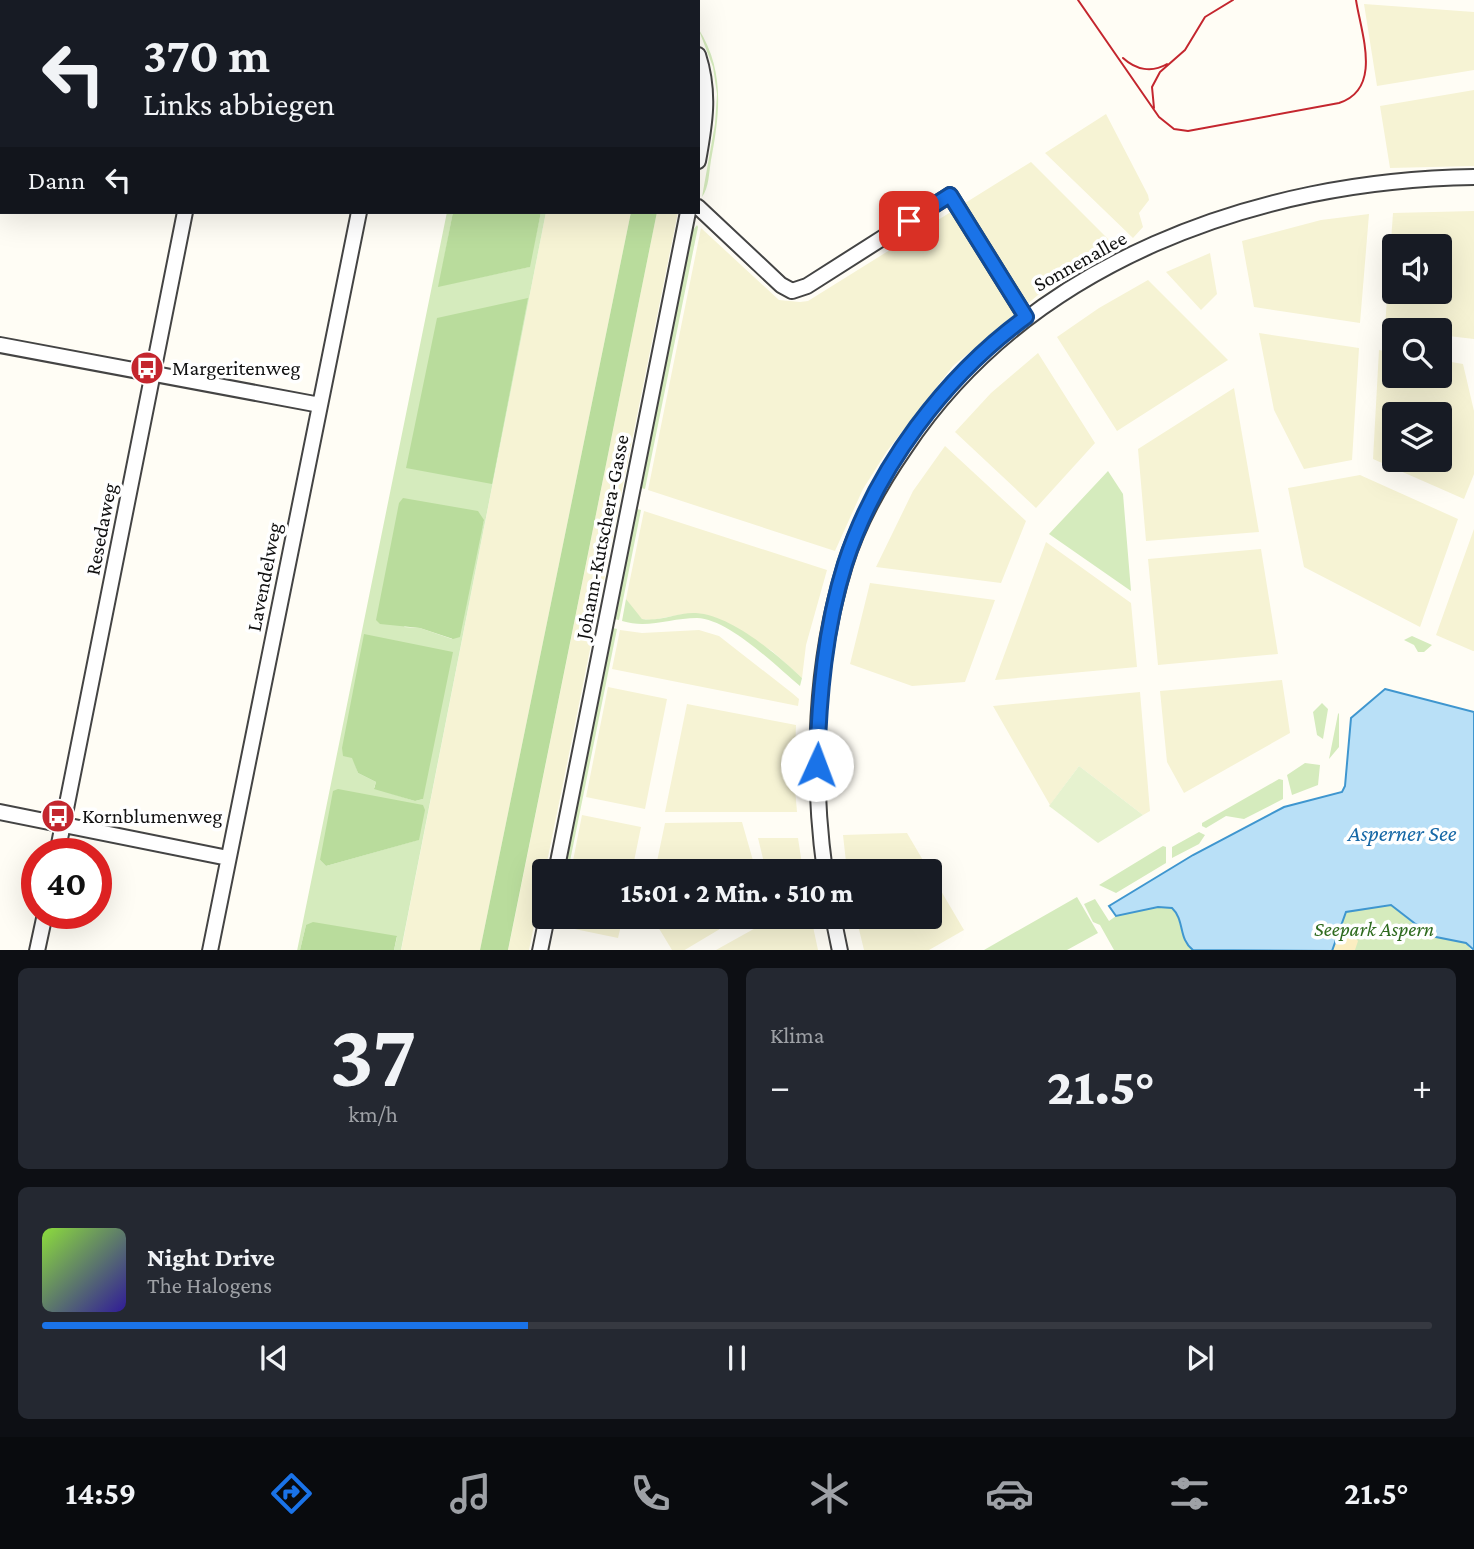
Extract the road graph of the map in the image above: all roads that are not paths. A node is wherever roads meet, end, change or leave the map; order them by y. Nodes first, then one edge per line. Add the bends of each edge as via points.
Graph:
1 (700, 62) edge
2 (0, 98) edge
3 (0, 119) edge
4 (700, 148) edge
5 (1474, 177) edge
6 (700, 209) edge
7 (185, 214) edge
8 (359, 214) edge
9 (688, 214) edge
10 (1026, 317) junction
11 (0, 345) edge
12 (153, 373) junction
13 (320, 405) junction
14 (0, 812) edge
15 (63, 825) junction
16 (60, 838) edge
17 (228, 858) junction
18 (559, 859) edge
19 (824, 859) edge
20 (42, 929) edge
21 (544, 929) edge
22 (836, 929) edge
23 (37, 950) edge
24 (210, 950) edge
25 (540, 950) edge
26 (840, 950) edge

1 - 4 street via 707,104
2 - 3 street
5 - 10 street, Sonnenallee via 1379,182 1248,209 1136,253
6 - 10 street via 792,291 807,286 950,195
7 - 12 street, Resedaweg
8 - 13 street, Lavendelweg
9 - 18 street, Johann-Kutschera-Gasse
10 - 19 street, Sonnenallee via 981,355 927,416 887,474 845,565 828,644 819,730 818,799
11 - 12 street
12 - 13 street
12 - 15 street, Resedaweg
13 - 17 street, Lavendelweg
14 - 15 street
15 - 16 street, Resedaweg
15 - 17 street
17 - 24 street, Lavendelweg
20 - 23 street
21 - 25 street
22 - 26 street

